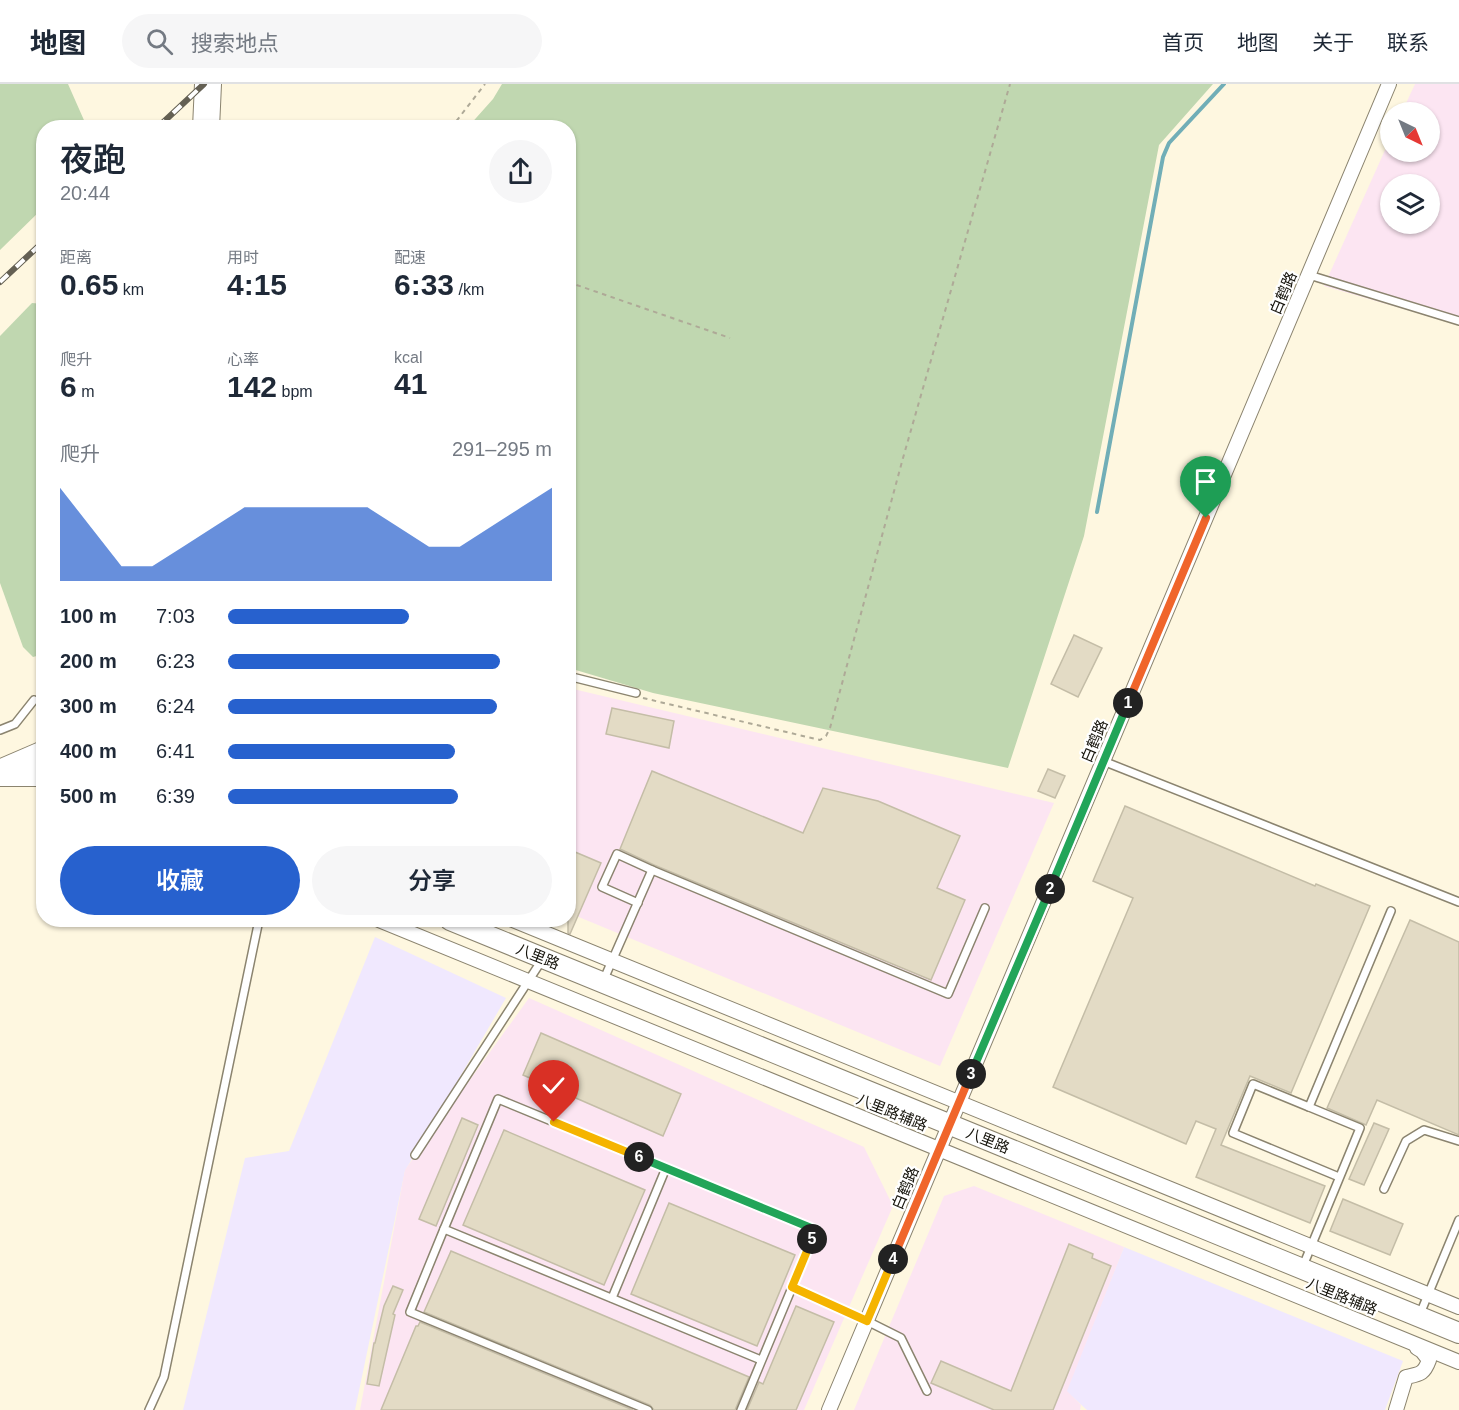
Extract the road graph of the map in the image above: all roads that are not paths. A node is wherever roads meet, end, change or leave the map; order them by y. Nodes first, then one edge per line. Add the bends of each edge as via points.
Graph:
1 (208, 84) edge
2 (1389, 84) edge
3 (206, 120) edge
4 (1308, 275) junction
5 (1459, 321) edge
6 (576, 678) edge
7 (636, 693) road end
8 (34, 700) dead end
9 (0, 730) edge
10 (36, 758) edge
11 (1103, 761) junction
12 (0, 774) edge
13 (36, 776) edge
14 (652, 870) junction
15 (1459, 902) edge
16 (638, 903) junction
17 (985, 908) dead end
18 (1391, 910) dead end
19 (258, 927) edge
20 (396, 927) edge
21 (488, 927) edge
22 (530, 927) edge
23 (543, 958) junction
24 (612, 960) junction
25 (529, 981) junction
26 (603, 982) junction
27 (959, 1102) junction
28 (1309, 1107) junction
29 (950, 1124) junction
30 (1459, 1142) edge
31 (940, 1149) junction
32 (415, 1155) dead end
33 (666, 1168) junction
34 (1340, 1177) junction
35 (1384, 1189) dead end
36 (1459, 1220) edge
37 (444, 1229) junction
38 (1311, 1246) junction
39 (1302, 1268) junction
40 (792, 1287) junction
41 (1428, 1294) junction
42 (612, 1299) junction
43 (1459, 1307) edge
44 (1399, 1308) junction
45 (1419, 1316) junction
46 (867, 1321) junction
47 (1457, 1328) edge
48 (1388, 1333) junction
49 (761, 1360) junction
50 (1459, 1362) edge
51 (927, 1391) dead end
52 (149, 1410) edge
53 (648, 1410) edge
54 (741, 1410) edge
55 (829, 1410) edge
56 (1396, 1410) edge

1 - 3 highway
2 - 4 street, 白鹤路
4 - 5 lane
4 - 11 street, 白鹤路
6 - 7 lane
8 - 9 lane via 15,724
10 - 12 highway
11 - 15 lane
11 - 27 street, 白鹤路
12 - 13 main road
14 - 16 lane
14 - 16 lane via 617,854 602,887
14 - 17 lane via 948,994
16 - 24 lane
18 - 28 lane
19 - 52 lane via 164,1377
20 - 25 street, 八里路辅路
21 - 23 main road, 八里路
22 - 24 street
23 - 25 lane
23 - 26 main road, 八里路
24 - 26 lane
24 - 27 street
25 - 31 street, 八里路辅路
25 - 32 lane
26 - 29 main road, 八里路
27 - 29 street, 白鹤路
27 - 38 street
28 - 34 lane via 1360,1128
28 - 34 lane via 1253,1084 1233,1133
29 - 31 street, 白鹤路
29 - 39 main road, 八里路
30 - 35 lane via 1424,1130 1406,1141
31 - 46 street, 白鹤路
31 - 48 street, 八里路辅路
33 - 37 lane via 498,1099
33 - 40 lane via 816,1230
33 - 42 lane
34 - 38 lane
36 - 41 lane
37 - 42 lane
37 - 53 lane via 410,1312
38 - 39 lane
38 - 41 street
39 - 44 main road, 八里路
40 - 46 lane
40 - 49 lane
41 - 43 street
41 - 45 lane
42 - 49 lane
44 - 45 main road, 八里路
44 - 48 street
45 - 47 main road, 八里路
46 - 51 lane via 901,1338
46 - 55 street, 白鹤路
48 - 50 street, 八里路辅路
48 - 56 street via 1422,1351 1429,1360 1426,1369 1406,1377
49 - 54 lane

